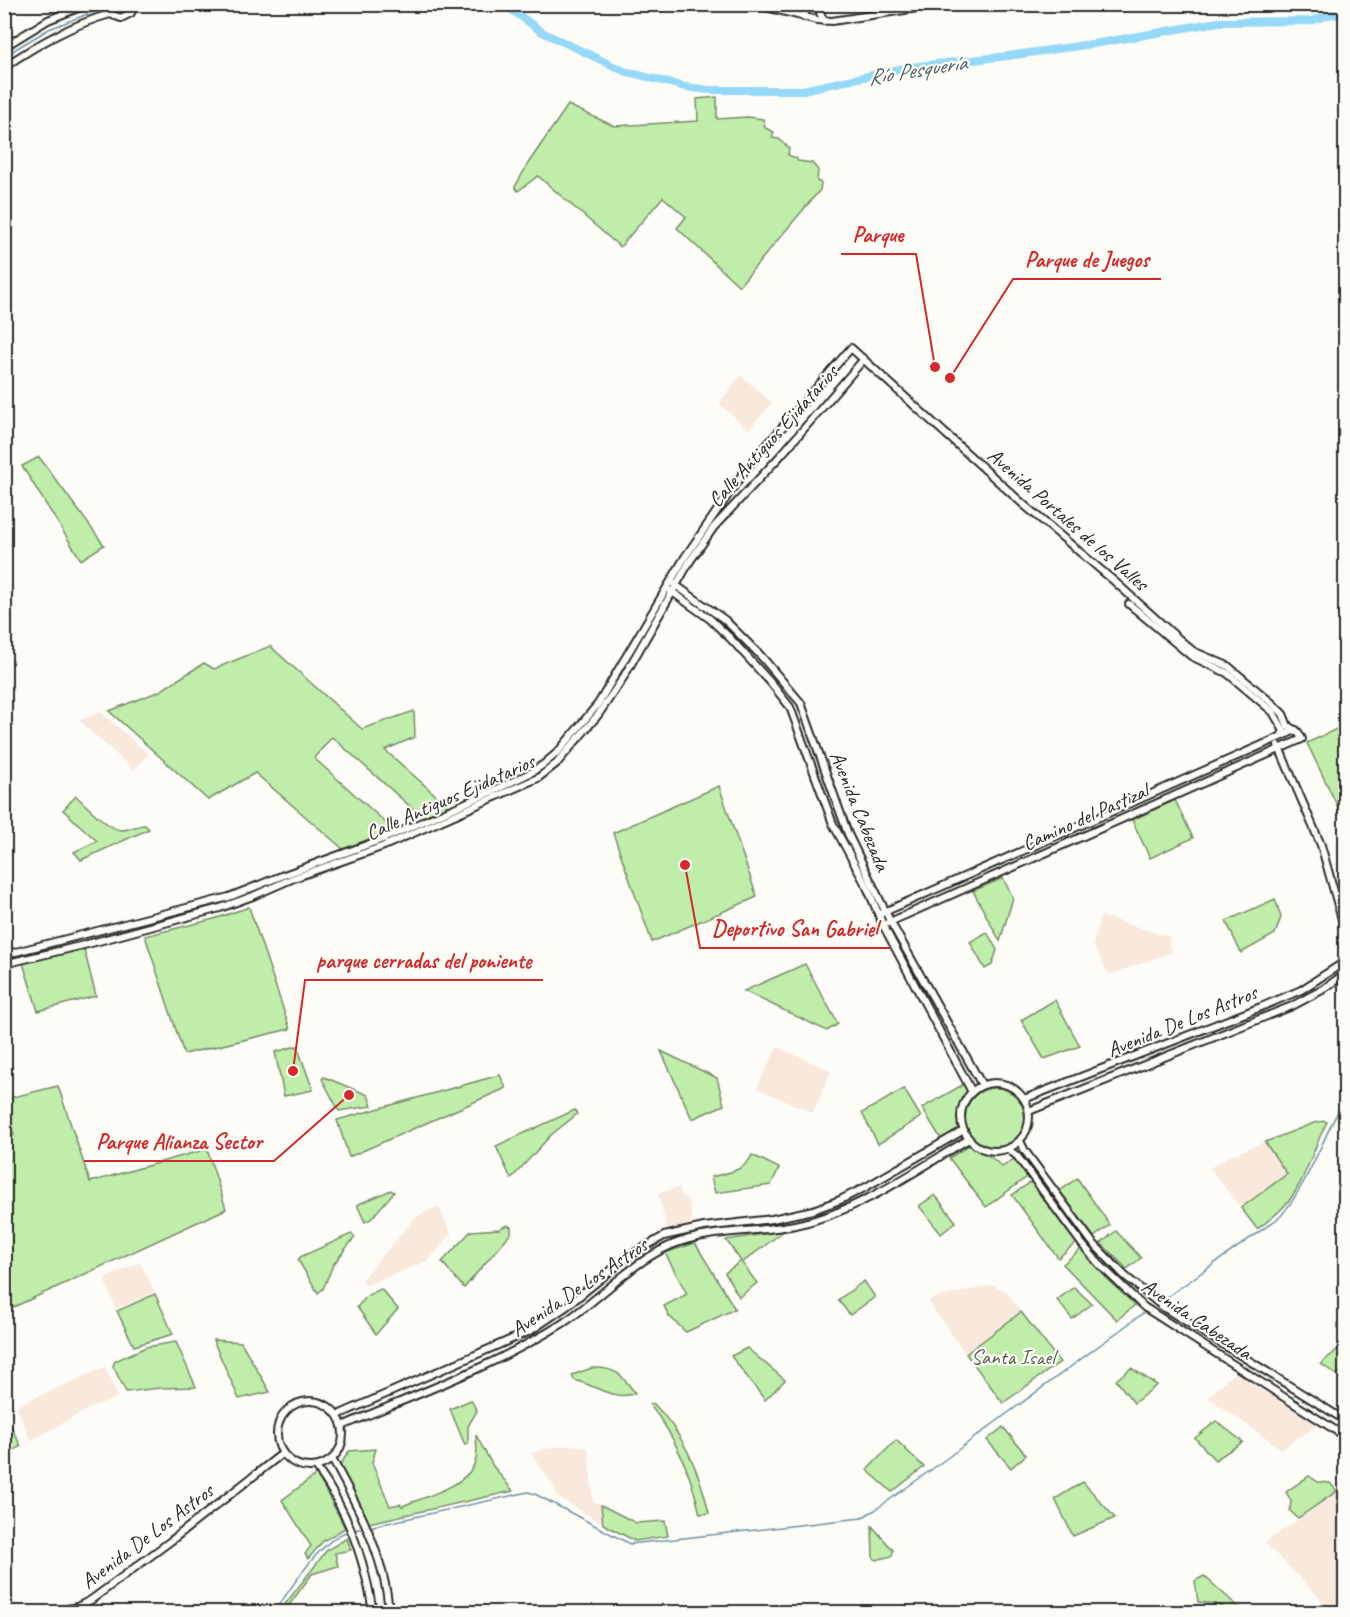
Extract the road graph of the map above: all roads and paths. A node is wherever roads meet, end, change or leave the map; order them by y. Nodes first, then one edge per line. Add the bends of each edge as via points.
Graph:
1 (88, 4) edge
2 (106, 4) edge
3 (134, 4) edge
4 (754, 4) edge
5 (801, 4) edge
6 (820, 4) edge
7 (881, 4) edge
8 (915, 4) edge
9 (944, 4) edge
10 (902, 5) edge
11 (110, 14) junction
12 (807, 18) junction
13 (824, 21) junction
14 (4, 47) edge
15 (4, 67) edge
16 (851, 348) joint
17 (864, 359) junction
18 (674, 584) junction
19 (670, 591) junction
20 (1270, 705) junction
21 (1296, 730) junction
22 (1277, 738) junction
23 (1280, 748) junction
24 (882, 913) junction
25 (890, 921) junction
26 (883, 925) junction
27 (1346, 934) edge
28 (905, 948) junction
29 (898, 952) junction
30 (4, 955) edge
31 (1346, 961) edge
32 (4, 964) edge
33 (1346, 973) edge
34 (982, 1085) junction
35 (972, 1092) junction
36 (1024, 1099) junction
37 (1029, 1111) junction
38 (963, 1130) junction
39 (969, 1139) junction
40 (1020, 1141) junction
41 (1008, 1149) junction
42 (855, 1193) junction
43 (860, 1202) junction
44 (338, 1415) junction
45 (1346, 1421) edge
46 (342, 1426) junction
47 (1346, 1437) edge
48 (283, 1453) junction
49 (332, 1459) junction
50 (316, 1467) junction
51 (54, 1612) edge
52 (373, 1612) edge
53 (389, 1612) edge

1 - 14 street via 48,20
2 - 11 street
3 - 11 street via 124,18
4 - 12 street
5 - 12 street
6 - 13 street
7 - 10 street
8 - 10 street
9 - 13 street
11 - 15 street via 46,40
12 - 13 street
16 - 17 street, Avenida Portales de los Valles
16 - 18 street, Calle Antiguos Ejidatarios via 746,469 685,557
17 - 18 street, Calle Antiguos Ejidatarios via 714,527
17 - 20 street, Avenida Portales de los Valles via 1132,601 1194,651 1228,666
18 - 19 street, Calle Antiguos Ejidatarios
18 - 24 street, Avenida Cabezada via 725,620 795,694
19 - 24 street, Avenida Cabezada via 730,638 790,707 833,824
19 - 30 street, Calle Antiguos Ejidatarios via 598,704 558,752 532,772 383,839 229,897
19 - 32 street, Calle Antiguos Ejidatarios via 623,678 598,715 557,764 538,778 384,846 229,905
20 - 21 street
20 - 22 street via 1284,731
21 - 22 street, Camino del Pastizal
21 - 23 street, Camino del Pastizal via 1302,739
22 - 23 street
22 - 24 street, Camino del Pastizal
23 - 25 street, Camino del Pastizal
23 - 27 street via 1322,845
24 - 25 street, Avenida Cabezada
24 - 26 street, Avenida Cabezada
25 - 26 street, Camino del Pastizal
25 - 28 street, Avenida Cabezada
26 - 29 street, Avenida Cabezada
28 - 29 street
28 - 34 street, Avenida Cabezada
29 - 35 street, Avenida Cabezada
31 - 36 street, Avenida De Los Astros via 1301,990
33 - 37 street, Avenida De Los Astros via 1292,1006
34 - 35 street
34 - 36 street via 1005,1084
35 - 38 street via 962,1109
36 - 37 street
37 - 40 street via 1028,1127
38 - 39 street
38 - 42 street, Avenida De Los Astros
39 - 41 street via 987,1150
39 - 43 street, Avenida De Los Astros
40 - 41 street
40 - 45 street, Avenida Cabezada via 1092,1242 1118,1270 1161,1306
41 - 47 street, Avenida Cabezada via 1099,1264 1150,1312
42 - 43 street
42 - 44 street, Avenida De Los Astros via 795,1215 664,1236 629,1257 530,1331
43 - 46 street, Avenida De Los Astros via 795,1225 676,1243 642,1261 583,1309 529,1343
44 - 46 street
44 - 48 street via 321,1402 301,1402 290,1407 277,1434
46 - 49 street via 341,1444
48 - 50 street via 297,1464
48 - 51 street, Avenida De Los Astros via 91,1600
49 - 50 street
49 - 53 street via 370,1534
50 - 52 street via 337,1499 354,1537

